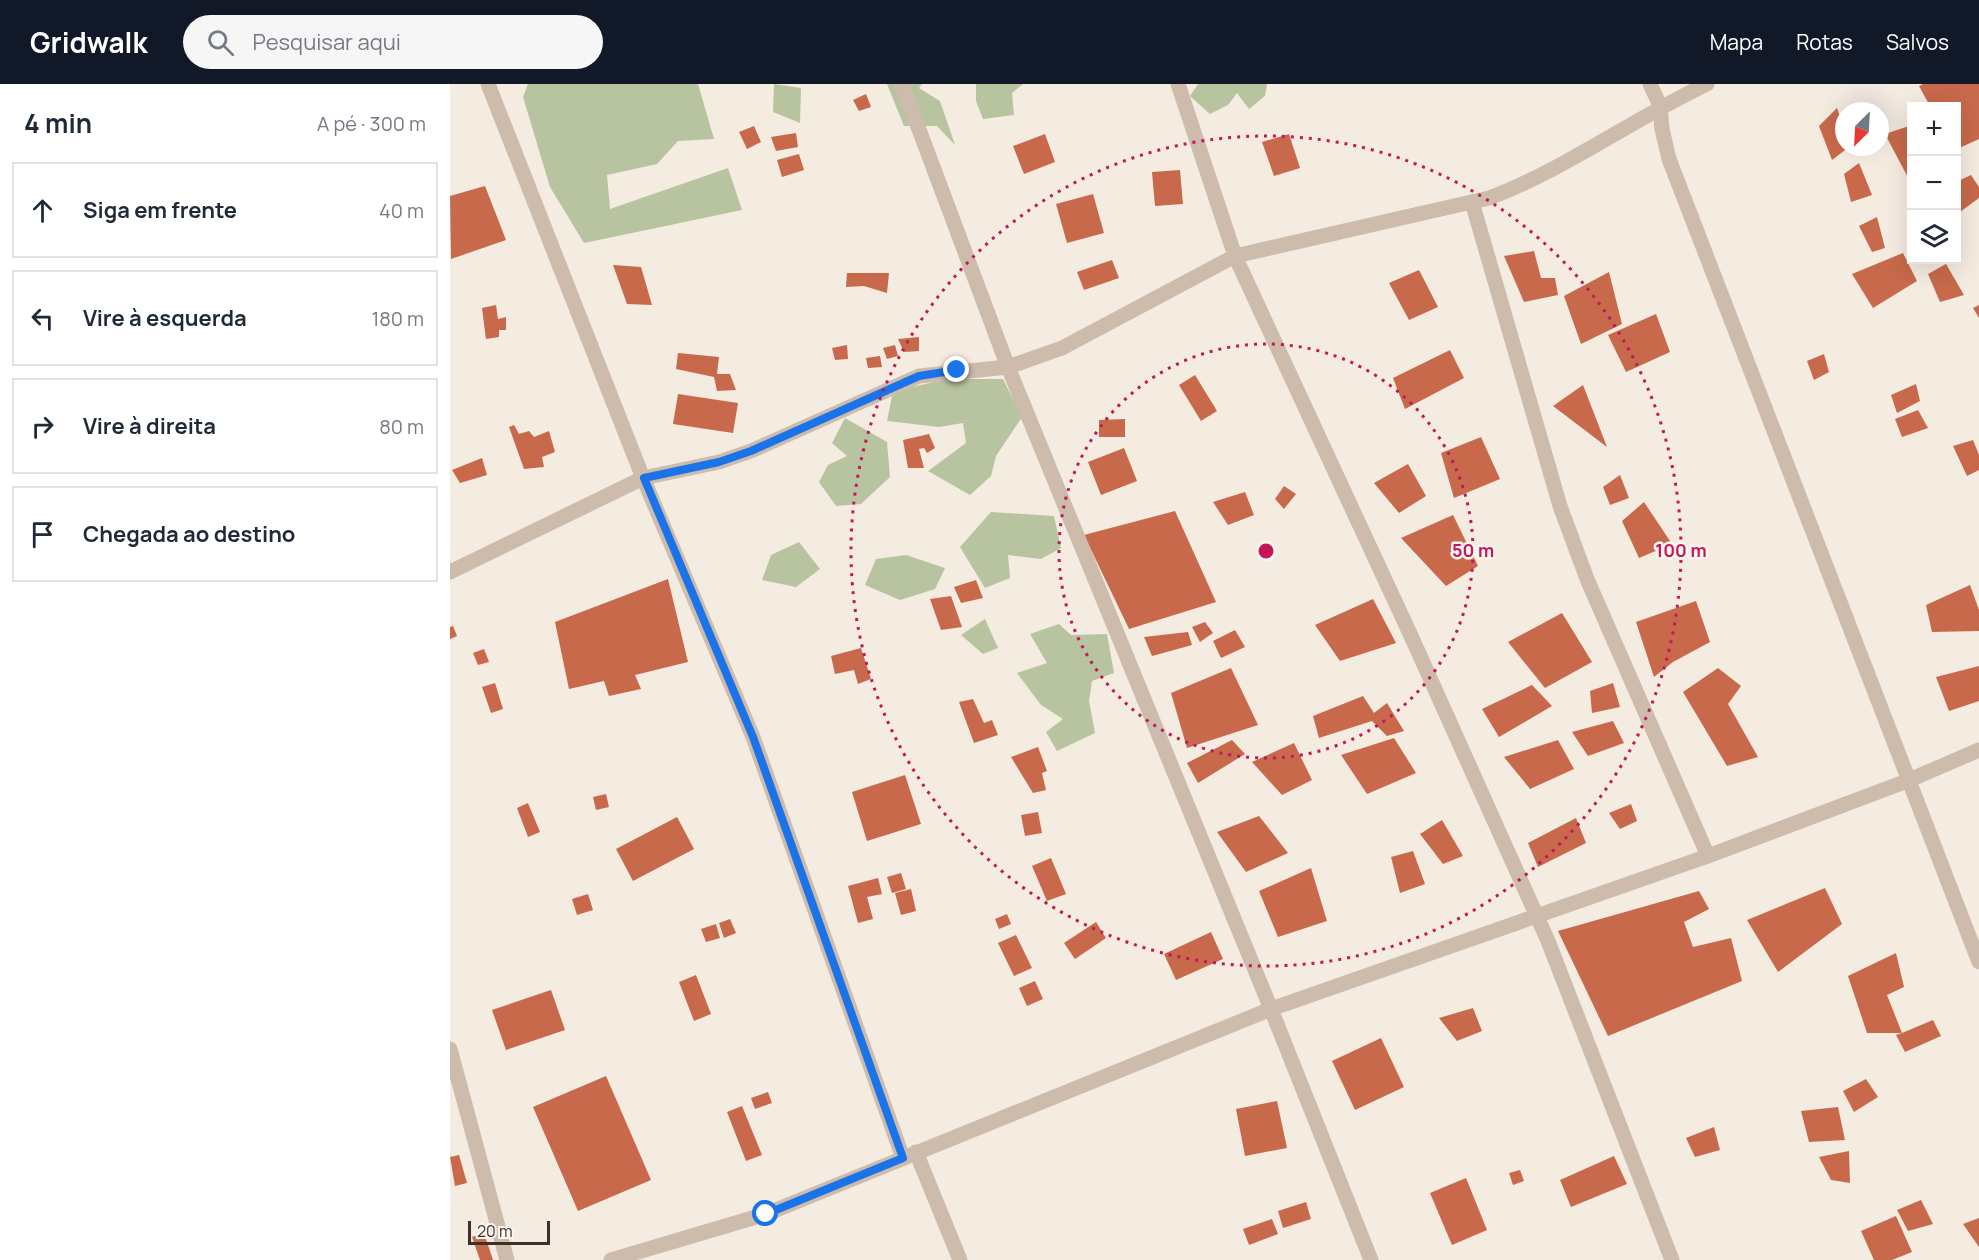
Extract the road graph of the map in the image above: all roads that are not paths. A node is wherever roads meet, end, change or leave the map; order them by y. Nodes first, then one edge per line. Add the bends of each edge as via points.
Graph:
1 (488, 84) edge
2 (902, 84) edge
3 (1178, 84) edge
4 (1650, 84) edge
5 (1707, 84) edge
6 (1660, 106) junction
7 (1472, 202) junction
8 (1235, 256) junction
9 (1008, 367) junction
10 (644, 478) junction
11 (450, 572) edge
12 (1979, 750) edge
13 (1907, 781) junction
14 (1708, 856) junction
15 (1536, 916) junction
16 (1979, 962) edge
17 (1271, 1009) junction
18 (450, 1049) edge
19 (909, 1155) junction
20 (507, 1260) edge
21 (611, 1260) edge
22 (960, 1260) edge
23 (1371, 1260) edge
24 (1672, 1260) edge

1 - 10 street
2 - 9 street
3 - 8 street
4 - 6 street
5 - 6 street
6 - 7 street via 1529,183
6 - 13 street via 1669,159
7 - 8 street
7 - 14 street via 1560,506 1587,579
8 - 9 street via 1062,348
8 - 15 street
9 - 10 street via 919,376 751,451
9 - 17 street
10 - 11 street
10 - 19 street via 753,737
12 - 13 street
13 - 14 street
13 - 16 street
14 - 15 street
15 - 17 street
15 - 24 street
17 - 19 street
17 - 23 street
18 - 20 street
19 - 21 street via 766,1214
19 - 22 street

